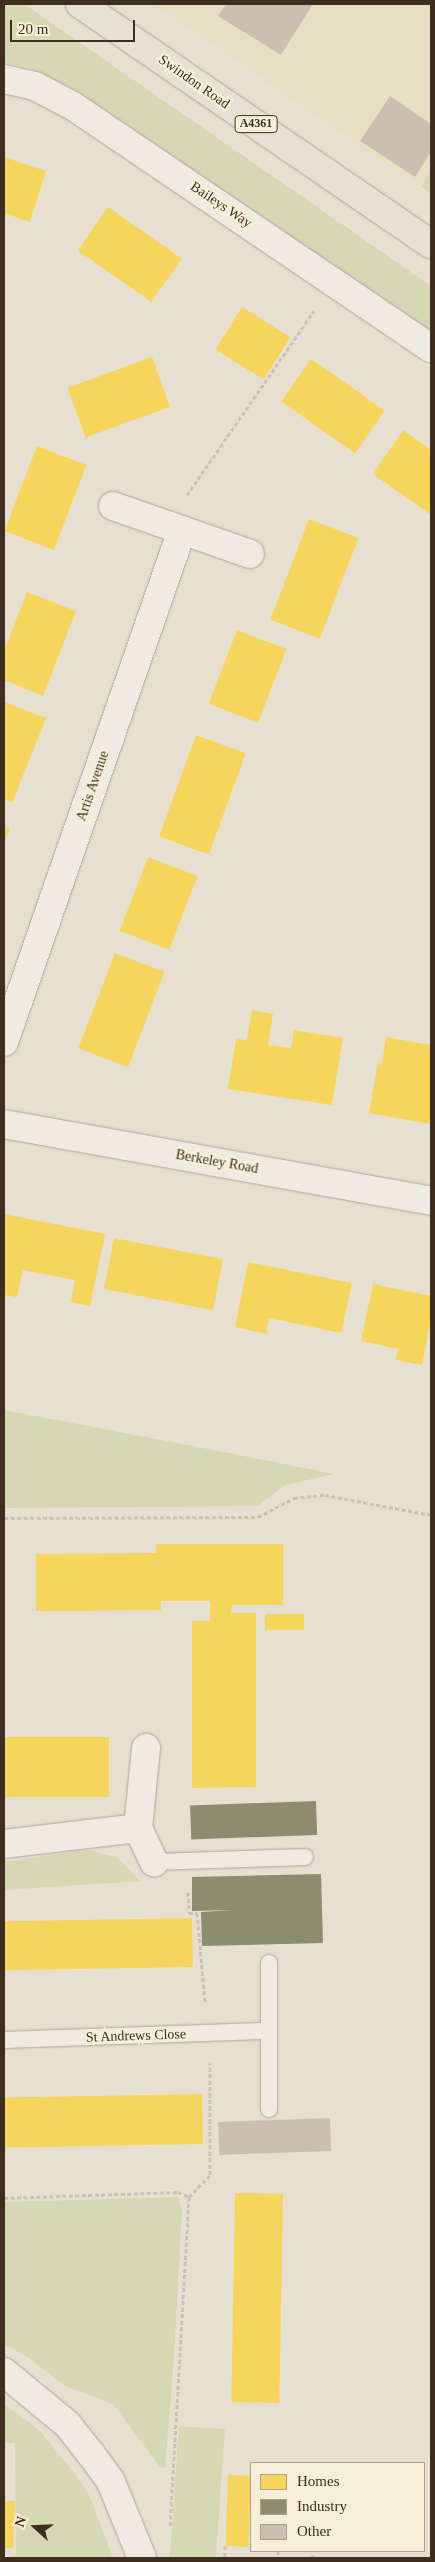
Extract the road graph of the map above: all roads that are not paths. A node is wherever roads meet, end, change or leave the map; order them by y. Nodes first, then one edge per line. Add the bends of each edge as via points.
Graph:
1 (80, 4) edge
2 (4, 79) edge
3 (431, 244) edge
4 (431, 348) edge
5 (113, 506) dead end
6 (182, 530) junction
7 (250, 554) dead end
8 (4, 1042) edge
9 (4, 1124) edge
10 (431, 1201) edge
11 (146, 1748) dead end
12 (138, 1828) junction
13 (4, 1844) edge
14 (305, 1857) dead end
15 (154, 1862) joint
16 (269, 1963) dead end
17 (268, 2031) junction
18 (4, 2040) edge
19 (268, 2109) dead end
20 (4, 2372) edge
21 (142, 2558) edge

1 - 3 main road, Swindon Road / A4361
2 - 4 street, Baileys Way via 35,86 74,106
5 - 6 street
6 - 7 street
6 - 8 street, Artis Avenue
9 - 10 street, Berkeley Road
11 - 12 street
12 - 13 street
12 - 15 street
14 - 15 lane
16 - 17 lane
17 - 18 lane, St Andrews Close
17 - 19 lane
20 - 21 street via 68,2425 96,2461 111,2482

